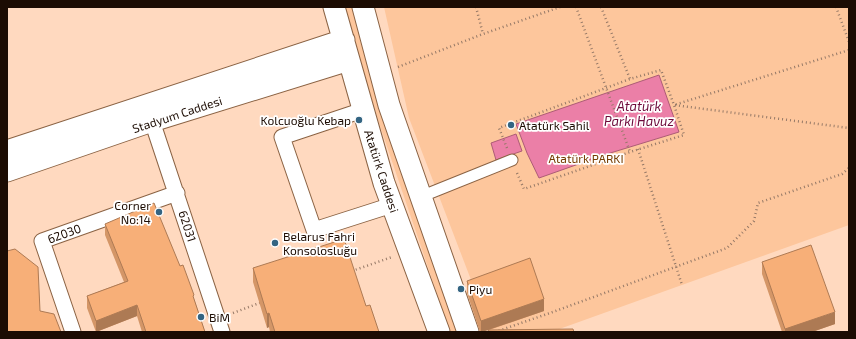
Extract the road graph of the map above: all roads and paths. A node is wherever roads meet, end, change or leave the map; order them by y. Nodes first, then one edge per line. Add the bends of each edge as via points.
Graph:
1 (334, 7) edge
2 (363, 7) edge
3 (476, 7) edge
4 (560, 7) edge
5 (576, 7) edge
6 (601, 7) edge
7 (836, 7) edge
8 (483, 34) junction
9 (849, 42) edge
10 (346, 50) junction
11 (849, 50) edge
12 (393, 69) dead end
13 (630, 79) junction
14 (606, 88) junction
15 (674, 105) junction
16 (363, 110) junction
17 (152, 121) junction
18 (499, 128) dead end
19 (849, 128) edge
20 (638, 149) junction
21 (7, 151) edge
22 (630, 152) junction
23 (512, 160) dead end
24 (16, 168) edge
25 (849, 168) edge
26 (7, 184) edge
27 (524, 189) dead end
28 (177, 193) junction
29 (430, 193) dead end
30 (392, 205) junction
31 (396, 255) dead end
32 (677, 267) junction
33 (346, 273) edge
34 (682, 284) dead end
35 (266, 301) edge
36 (229, 314) dead end
37 (73, 332) edge
38 (222, 332) edge
39 (439, 332) edge
40 (468, 332) edge
41 (495, 332) edge

1 - 10 main road, Atatürk Caddesi
2 - 40 main road via 389,105
3 - 8 path
4 - 8 path
5 - 14 path
6 - 13 path
7 - 9 path
8 - 12 path
10 - 16 main road, Atatürk Caddesi
10 - 17 main road, Stadyum Caddesi
10 - 21 main road
11 - 15 path
13 - 14 path
13 - 15 path via 661,70
14 - 18 path
14 - 22 path
15 - 19 path
15 - 20 path via 684,135
16 - 30 main road, Atatürk Caddesi
16 - 30 street via 282,137 314,230
17 - 24 main road, Stadyum Caddesi
17 - 28 street, 62031
20 - 22 path
20 - 32 path
22 - 27 path
23 - 29 street
24 - 26 main road
25 - 32 path via 842,174 758,203 754,221 727,248
28 - 37 street, 62030 via 42,241
28 - 38 street, 62031
30 - 39 main road, Atatürk Caddesi
31 - 33 path
32 - 34 path
32 - 41 path
35 - 36 path

